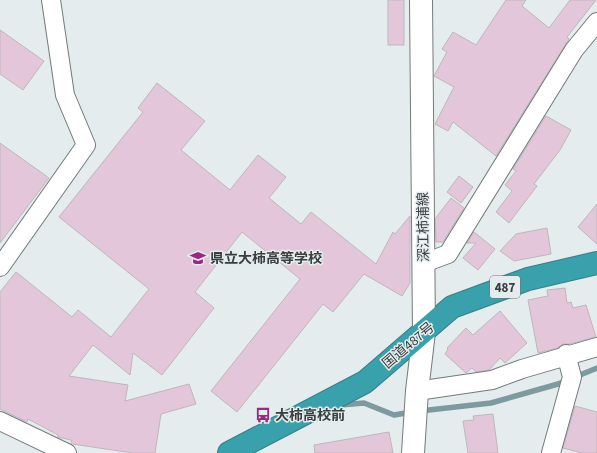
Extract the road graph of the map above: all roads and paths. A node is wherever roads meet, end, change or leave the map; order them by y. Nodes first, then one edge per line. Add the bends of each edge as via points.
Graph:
1 (51, 0) edge
2 (421, 0) edge
3 (597, 22) edge
4 (597, 262) edge
5 (424, 263) junction
6 (0, 267) edge
7 (424, 332) junction
8 (597, 346) edge
9 (566, 354) junction
10 (416, 396) junction
11 (0, 421) edge
12 (48, 445) junction
13 (31, 453) edge
14 (67, 453) edge
15 (229, 453) edge
16 (413, 453) edge
17 (550, 453) edge

1 - 6 street via 65,95 86,145
2 - 5 main road, 深江柿浦線
3 - 5 street via 574,50 448,254
4 - 7 highway, 国道487号 / 487 via 528,278 452,307
5 - 7 main road, 深江柿浦線
7 - 10 main road, 深江柿浦線
7 - 15 highway, 国道487号 / 487 via 365,382
8 - 9 street
9 - 10 street via 492,380
9 - 17 street via 572,378
10 - 16 main road, 深江柿浦線
11 - 12 street
12 - 13 street
12 - 14 street

